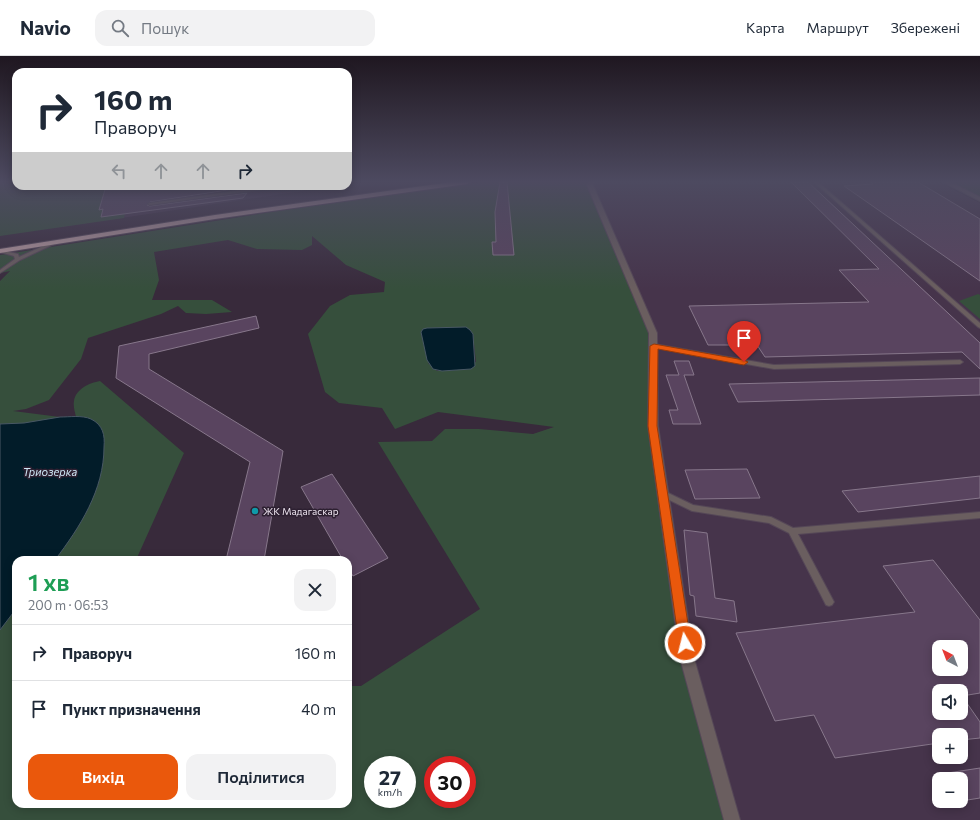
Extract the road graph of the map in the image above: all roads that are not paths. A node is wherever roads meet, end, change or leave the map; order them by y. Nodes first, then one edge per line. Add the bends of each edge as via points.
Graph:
1 (169, 218) edge
2 (214, 218) edge
3 (604, 218) edge
4 (857, 218) edge
5 (56, 242) junction
6 (0, 243) edge
7 (0, 251) edge
8 (18, 259) junction
9 (0, 272) edge
10 (980, 326) edge
11 (654, 346) junction
12 (960, 362) dead end
13 (662, 493) junction
14 (980, 515) edge
15 (792, 531) junction
16 (829, 602) dead end
17 (732, 820) edge

1 - 6 highway
2 - 5 highway
3 - 11 street via 652,333
4 - 10 lane
5 - 7 highway
5 - 8 lane
7 - 8 lane via 16,255
8 - 9 lane
11 - 12 lane via 774,367
11 - 13 street via 653,426
13 - 15 lane via 692,508 771,520
13 - 17 street via 687,658
14 - 15 lane
15 - 16 lane

